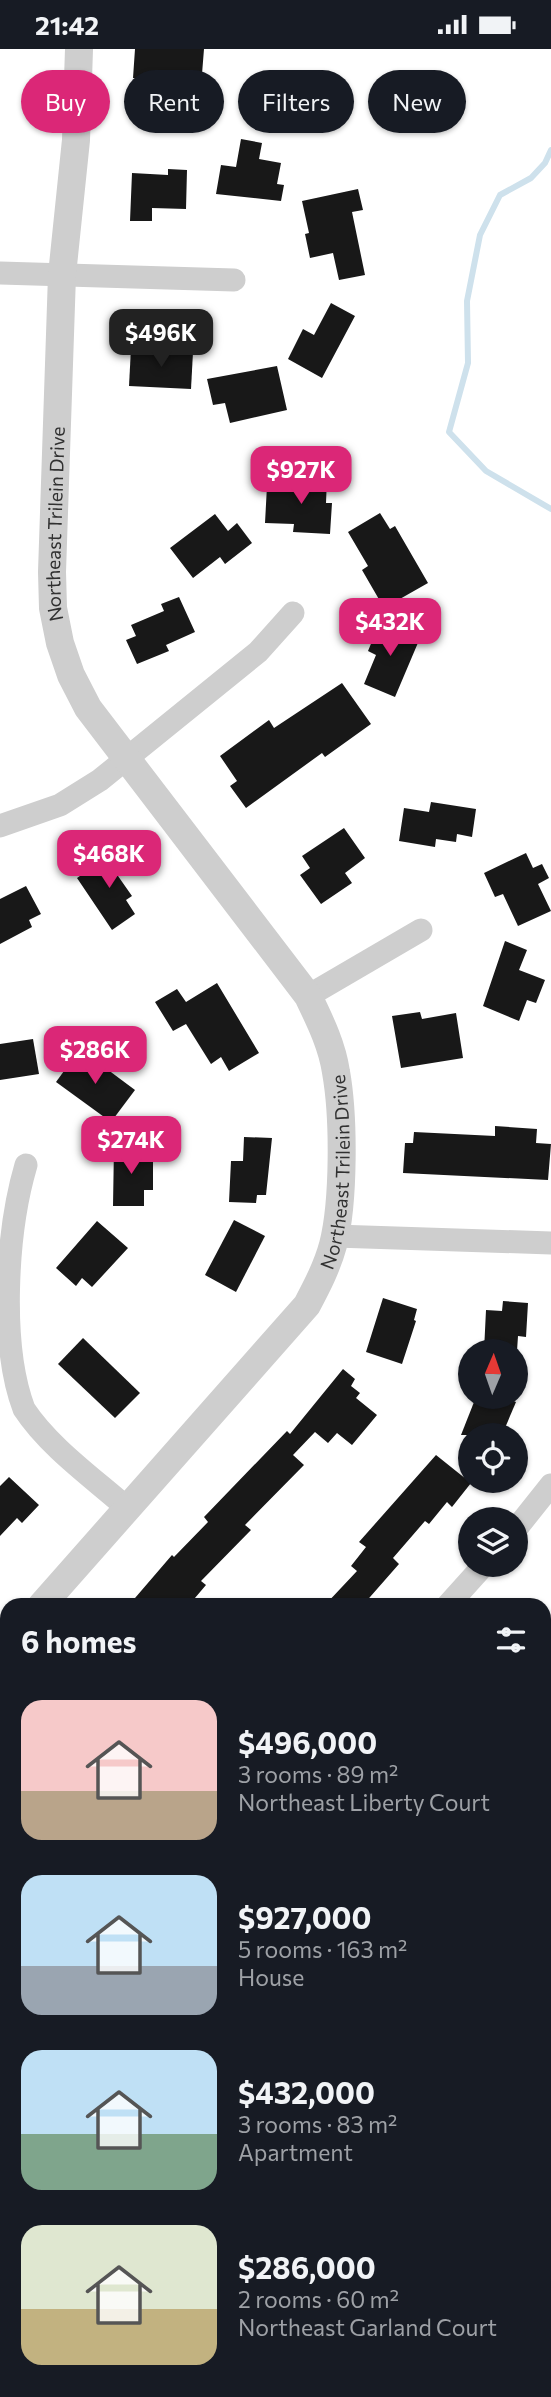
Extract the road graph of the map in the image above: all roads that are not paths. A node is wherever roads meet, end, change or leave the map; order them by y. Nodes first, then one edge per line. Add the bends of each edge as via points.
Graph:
1 (79, 49) edge
2 (0, 273) edge
3 (62, 275) junction
4 (234, 280) dead end
5 (293, 613) dead end
6 (127, 759) junction
7 (0, 826) edge
8 (421, 930) dead end
9 (308, 996) junction
10 (26, 1165) dead end
11 (335, 1235) junction
12 (551, 1243) edge
13 (551, 1485) edge
14 (127, 1508) junction
15 (528, 1514) edge
16 (473, 1577) edge
17 (48, 1598) edge
18 (454, 1598) edge

1 - 3 street, Northeast Trilein Drive via 76,139
2 - 3 street
3 - 4 street
3 - 6 street, Northeast Trilein Drive via 53,608 71,675 88,708
5 - 6 street via 258,652
6 - 7 street via 60,805
6 - 9 street, Northeast Trilein Drive
8 - 9 street
9 - 11 street, Northeast Trilein Drive via 336,1071 340,1107
10 - 14 street via 10,1217 0,1325 10,1384 39,1429
11 - 12 street
11 - 14 street, Northeast Trilein Drive via 323,1276 307,1305
13 - 15 street
14 - 17 street, Northeast Trilein Drive
16 - 18 street

